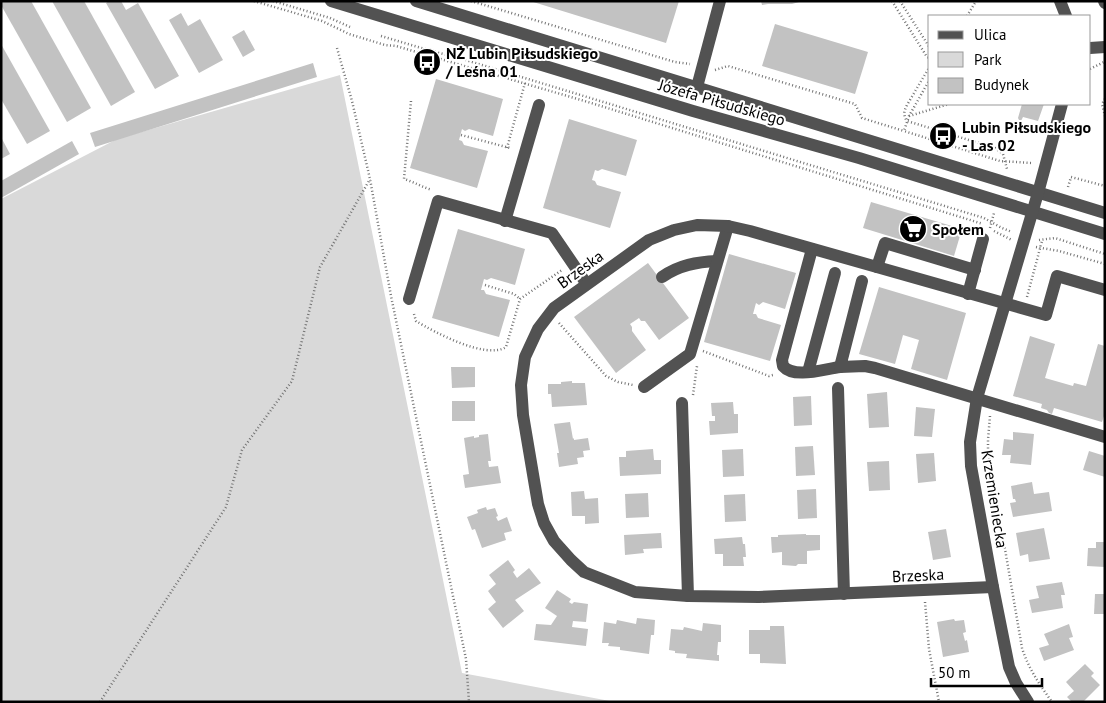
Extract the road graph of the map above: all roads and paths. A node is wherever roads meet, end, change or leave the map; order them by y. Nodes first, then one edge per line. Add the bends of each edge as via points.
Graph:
1 (254, 1) edge
2 (273, 1) edge
3 (331, 1) edge
4 (416, 1) edge
5 (471, 1) edge
6 (720, 1) edge
7 (899, 1) edge
8 (976, 1) edge
9 (1060, 1) edge
10 (893, 2) edge
11 (968, 15) edge
12 (1066, 15) edge
13 (350, 27) dead end
14 (381, 36) dead end
15 (928, 45) edge
16 (1105, 47) edge
17 (337, 48) dead end
18 (1091, 48) edge
19 (928, 57) edge
20 (1105, 62) edge
21 (702, 68) junction
22 (928, 69) edge
23 (1091, 69) edge
24 (525, 83) junction
25 (928, 83) edge
26 (697, 87) junction
27 (1105, 100) edge
28 (411, 101) dead end
29 (539, 105) dead end
30 (946, 105) edge
31 (1062, 105) edge
32 (904, 116) dead end
33 (909, 116) junction
34 (1105, 116) edge
35 (904, 130) junction
36 (461, 136) dead end
37 (1034, 163) dead end
38 (1071, 177) dead end
39 (370, 179) junction
40 (1105, 186) edge
41 (437, 192) dead end
42 (1038, 193) junction
43 (1032, 212) junction
44 (1105, 213) edge
45 (505, 221) junction
46 (728, 226) junction
47 (1105, 234) edge
48 (983, 240) dead end
49 (1024, 240) junction
50 (1041, 248) junction
51 (812, 249) junction
52 (1105, 254) edge
53 (717, 260) junction
54 (572, 263) junction
55 (1105, 264) edge
56 (877, 267) junction
57 (975, 270) junction
58 (835, 273) dead end
59 (662, 277) dead end
60 (862, 281) dead end
61 (586, 284) junction
62 (485, 285) dead end
63 (1105, 290) edge
64 (968, 294) junction
65 (410, 299) dead end
66 (520, 299) junction
67 (1004, 304) junction
68 (1021, 309) junction
69 (550, 313) junction
70 (414, 314) dead end
71 (696, 348) junction
72 (840, 367) junction
73 (786, 370) junction
74 (808, 372) junction
75 (644, 387) joint
76 (838, 388) dead end
77 (977, 398) junction
78 (992, 402) junction
79 (682, 403) joint
80 (1105, 437) edge
81 (993, 587) junction
82 (923, 591) junction
83 (844, 594) junction
84 (688, 596) junction
85 (100, 702) edge
86 (469, 702) edge
87 (939, 702) edge
88 (1028, 702) edge
89 (1052, 702) edge

1 - 24 path via 322,21 355,36
2 - 13 path
3 - 43 street, Józefa Piłsudskiego
4 - 26 street, Józefa Piłsudskiego
5 - 21 path
6 - 21 street
7 - 10 path
7 - 15 path
8 - 11 path
9 - 12 street
10 - 19 path
14 - 49 path via 984,218
16 - 18 street
17 - 39 path
20 - 23 path
21 - 26 street
21 - 35 path via 717,71 728,66 855,104 862,118
22 - 32 path
24 - 36 path via 508,148
24 - 49 path via 983,224 1003,237
25 - 33 path
26 - 42 street, Józefa Piłsudskiego
27 - 34 path via 1102,104
28 - 41 path via 404,179
29 - 45 street
30 - 33 path
31 - 42 street, Krzemieniecka
33 - 35 path
35 - 37 path via 1000,161
38 - 40 path
39 - 85 path via 320,267 292,381 242,450 226,507
39 - 86 path via 466,659
42 - 43 street, Krzemieniecka
42 - 44 street, Józefa Piłsudskiego
43 - 47 street, Józefa Piłsudskiego
43 - 49 street, Krzemieniecka
45 - 54 street via 552,233
45 - 65 street via 438,201
46 - 51 street, Brzeska
46 - 53 street
46 - 61 street, Brzeska via 697,225 657,236
48 - 57 street
49 - 50 path
49 - 67 street, Krzemieniecka
50 - 52 path via 1042,241 1055,238
50 - 55 path
50 - 68 path
51 - 56 street, Brzeska
51 - 73 street via 782,360
53 - 59 street via 689,264
53 - 71 street
54 - 61 street
54 - 66 path
56 - 57 street via 885,243
56 - 64 street, Brzeska
57 - 64 street
58 - 74 street
60 - 72 street
61 - 69 street, Brzeska
62 - 66 path
63 - 68 street, Brzeska via 1057,276 1046,316
64 - 67 street, Brzeska
66 - 70 path via 506,346 498,350 484,350 443,336 416,322
67 - 68 street, Brzeska
67 - 77 street, Krzemieniecka
69 - 75 path via 606,376
69 - 84 street, Brzeska via 538,329 525,357 521,385 523,415 544,523 554,541 584,572 635,592
71 - 73 path via 769,376
71 - 75 street
71 - 79 path via 692,397
72 - 74 street
72 - 77 street via 875,368
73 - 74 street
76 - 83 street
77 - 78 street
77 - 81 street, Krzemieniecka via 970,442 971,466
78 - 80 street
78 - 89 path via 988,450 1022,648 1038,683
79 - 84 street
81 - 82 street, Brzeska
81 - 88 street, Krzemieniecka via 1010,667
82 - 83 street, Brzeska
82 - 87 path
83 - 84 street, Brzeska

